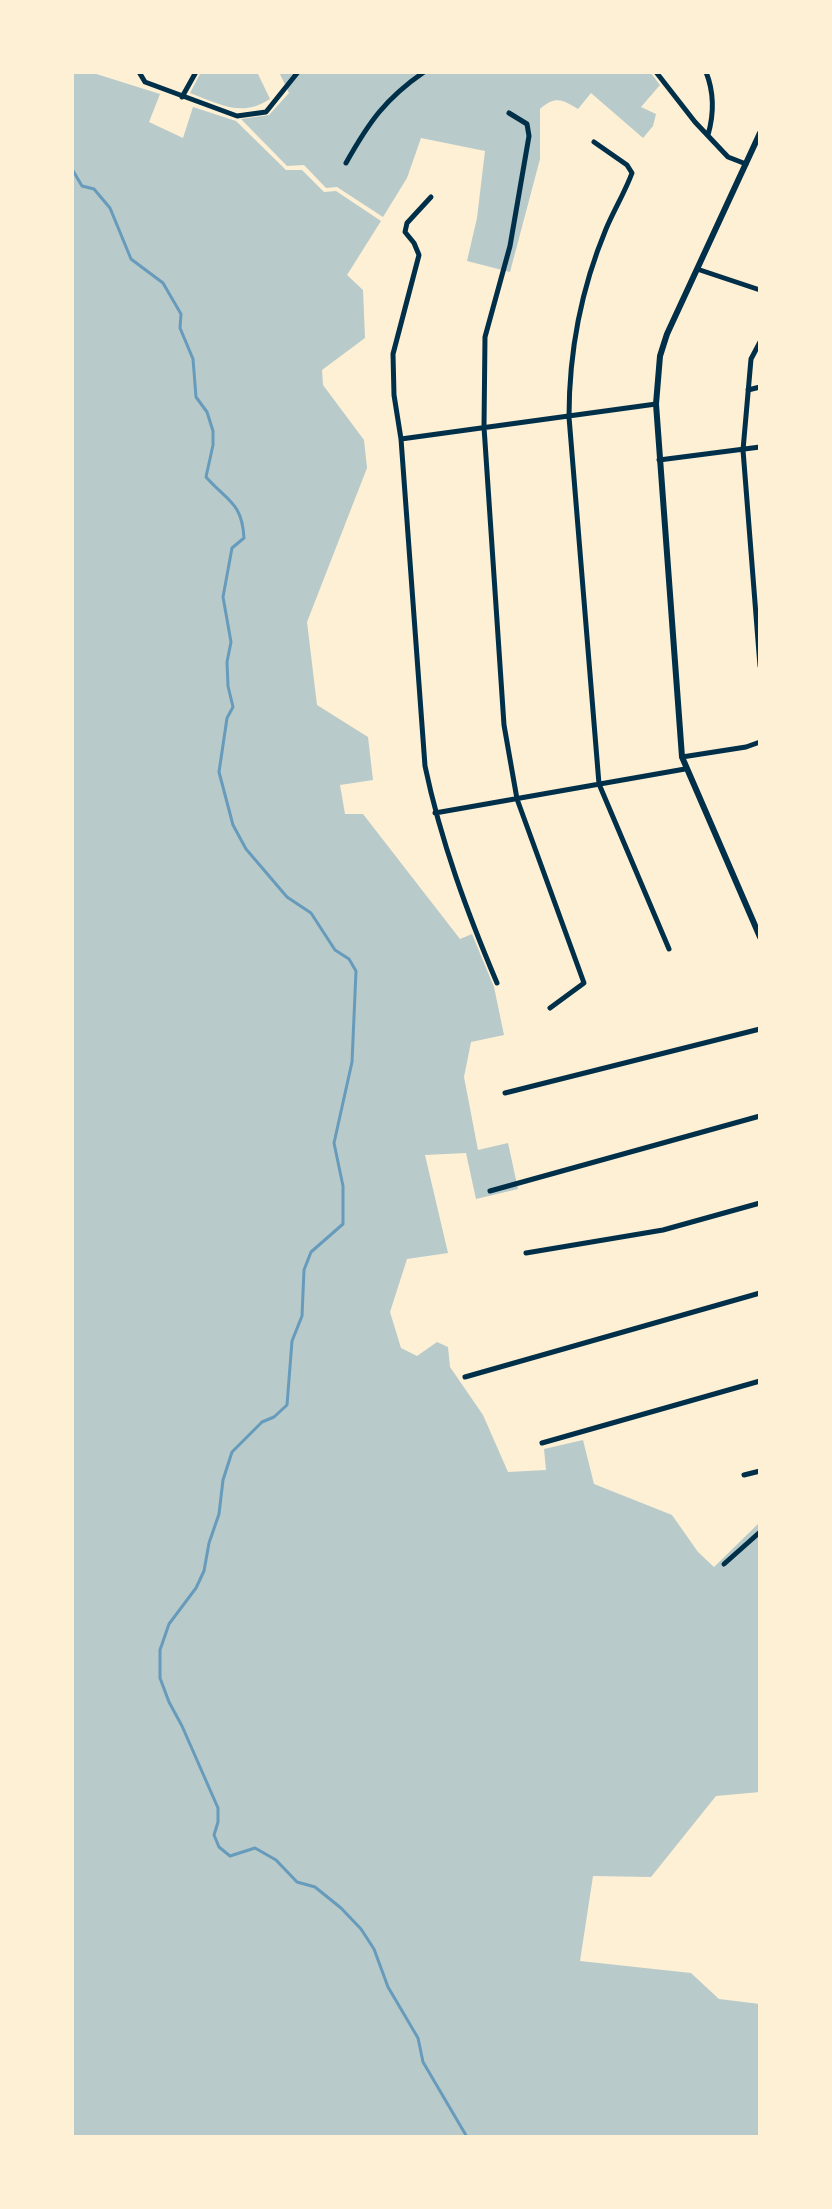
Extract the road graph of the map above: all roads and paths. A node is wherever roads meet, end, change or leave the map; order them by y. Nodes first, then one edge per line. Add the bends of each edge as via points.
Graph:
1 (139, 72) edge
2 (196, 72) edge
3 (298, 72) edge
4 (424, 72) edge
5 (656, 72) edge
6 (706, 72) edge
7 (182, 97) junction
8 (509, 113) dead end
9 (760, 133) edge
10 (708, 135) junction
11 (594, 142) dead end
12 (346, 163) dead end
13 (746, 164) junction
14 (431, 197) dead end
15 (697, 269) junction
16 (760, 290) edge
17 (760, 342) edge
18 (760, 387) edge
19 (748, 390) junction
20 (656, 404) junction
21 (569, 417) junction
22 (484, 427) junction
23 (401, 439) junction
24 (760, 447) edge
25 (743, 450) junction
26 (659, 460) junction
27 (760, 666) edge
28 (760, 742) edge
29 (682, 757) junction
30 (685, 769) junction
31 (599, 784) junction
32 (517, 799) junction
33 (435, 813) junction
34 (760, 937) edge
35 (669, 949) dead end
36 (497, 983) dead end
37 (550, 1008) dead end
38 (760, 1029) edge
39 (505, 1093) dead end
40 (760, 1116) edge
41 (490, 1191) dead end
42 (760, 1203) edge
43 (526, 1253) dead end
44 (760, 1293) edge
45 (465, 1377) dead end
46 (760, 1381) edge
47 (542, 1443) dead end
48 (760, 1471) edge
49 (744, 1475) dead end
50 (760, 1532) edge
51 (724, 1564) dead end

1 - 7 street via 145,82
2 - 7 street
3 - 7 street via 266,112 237,116
4 - 12 street via 395,92
5 - 10 street
6 - 10 street via 712,88
8 - 22 street via 527,124 529,136 510,246 485,337
9 - 13 street
10 - 13 street via 728,157
11 - 21 street via 632,173 606,230 578,318
13 - 15 street
14 - 23 street via 405,232 419,255 393,354
15 - 16 street
15 - 20 street via 660,356
17 - 19 street via 751,359
18 - 19 street
19 - 25 street
20 - 21 street
20 - 26 street
21 - 22 street
21 - 31 street
22 - 23 street
22 - 32 street via 504,725
23 - 33 street via 425,766
24 - 25 street
25 - 26 street
25 - 27 street
26 - 29 street
28 - 29 street
29 - 30 street
30 - 31 street
30 - 34 street
31 - 32 street
31 - 35 street
32 - 33 street
32 - 37 street via 584,983
33 - 36 street via 464,906
38 - 39 street
40 - 41 street
42 - 43 street via 663,1230
44 - 45 street
46 - 47 street
48 - 49 street
50 - 51 street

